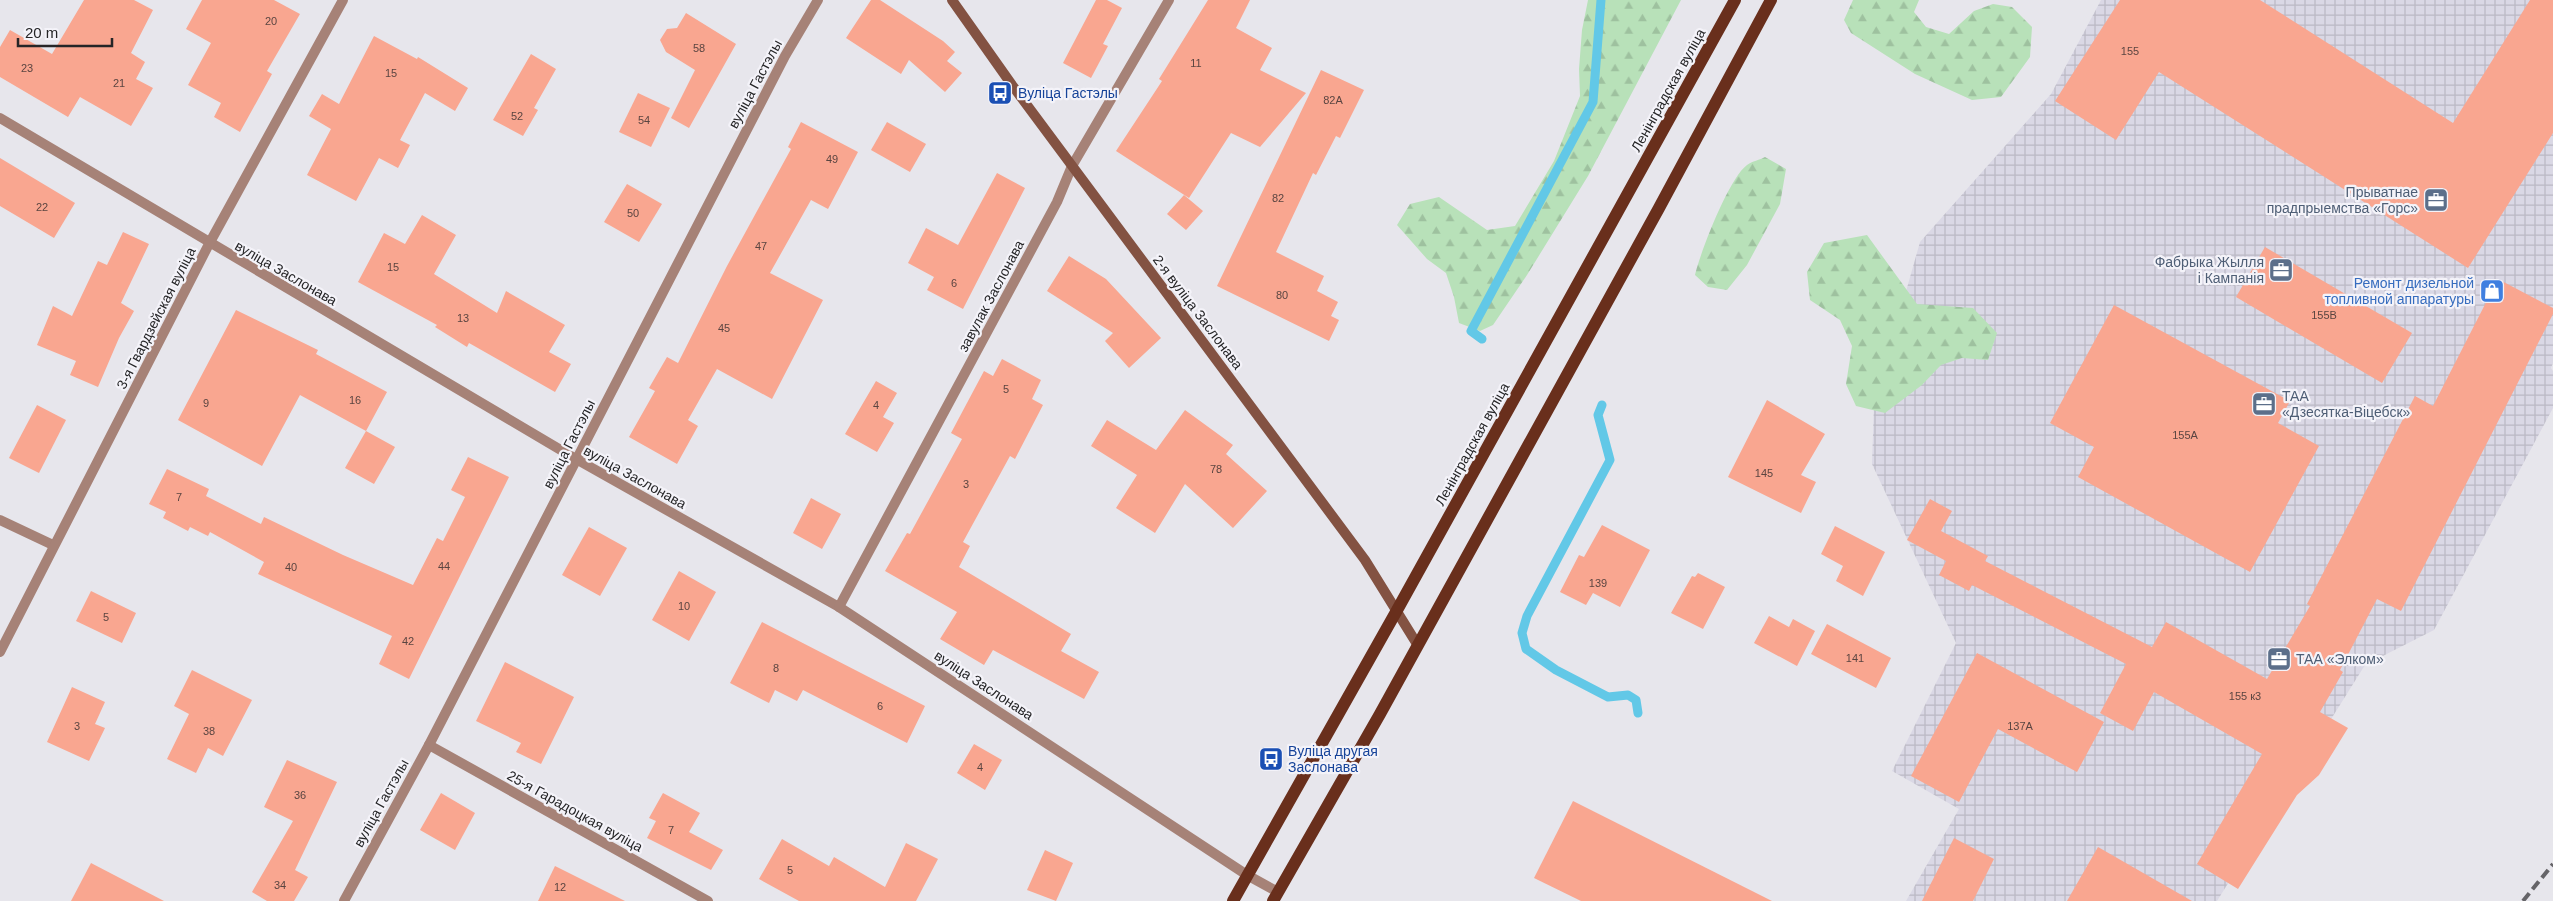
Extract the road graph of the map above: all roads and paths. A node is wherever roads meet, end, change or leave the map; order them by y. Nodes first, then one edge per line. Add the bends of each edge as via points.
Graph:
1 (344, 0) edge
2 (818, 0) edge
3 (952, 0) edge
4 (1169, 0) edge
5 (1735, 0) edge
6 (1767, 1) edge
7 (0, 118) edge
8 (1072, 166) junction
9 (210, 244) junction
10 (576, 460) junction
11 (0, 520) edge
12 (53, 545) junction
13 (839, 607) junction
14 (1396, 612) junction
15 (1417, 644) junction
16 (0, 652) edge
17 (429, 745) junction
18 (1247, 875) junction
19 (1275, 897) edge
20 (344, 901) edge
21 (708, 901) edge
22 (1233, 901) edge

1 - 9 street, 3-я Гвардзейская вуліца
2 - 10 street, вуліца Гастэлы via 785,56
3 - 8 main road, 2-я вуліца Заслонава
4 - 8 street, завулак Заслонава
5 - 14 main road, Ленінградская вуліца
6 - 15 main road via 1659,208
7 - 9 street, вуліца Заслонава
8 - 13 street, завулак Заслонава via 1057,202
8 - 14 main road, 2-я вуліца Заслонава via 1361,555
9 - 10 street, вуліца Заслонава
9 - 12 street, 3-я Гвардзейская вуліца
10 - 13 street, вуліца Заслонава
10 - 17 street, вуліца Гастэлы
11 - 12 street
12 - 16 street, 3-я Гвардзейская вуліца
13 - 18 street, вуліца Заслонава
14 - 15 main road, 2-я вуліца Заслонава
14 - 18 main road, Ленінградская вуліца
15 - 19 main road
17 - 20 street, вуліца Гастэлы
17 - 21 street, 25-я Гарадоцкая вуліца
18 - 19 street, вуліца Заслонава
18 - 22 main road, Ленінградская вуліца

